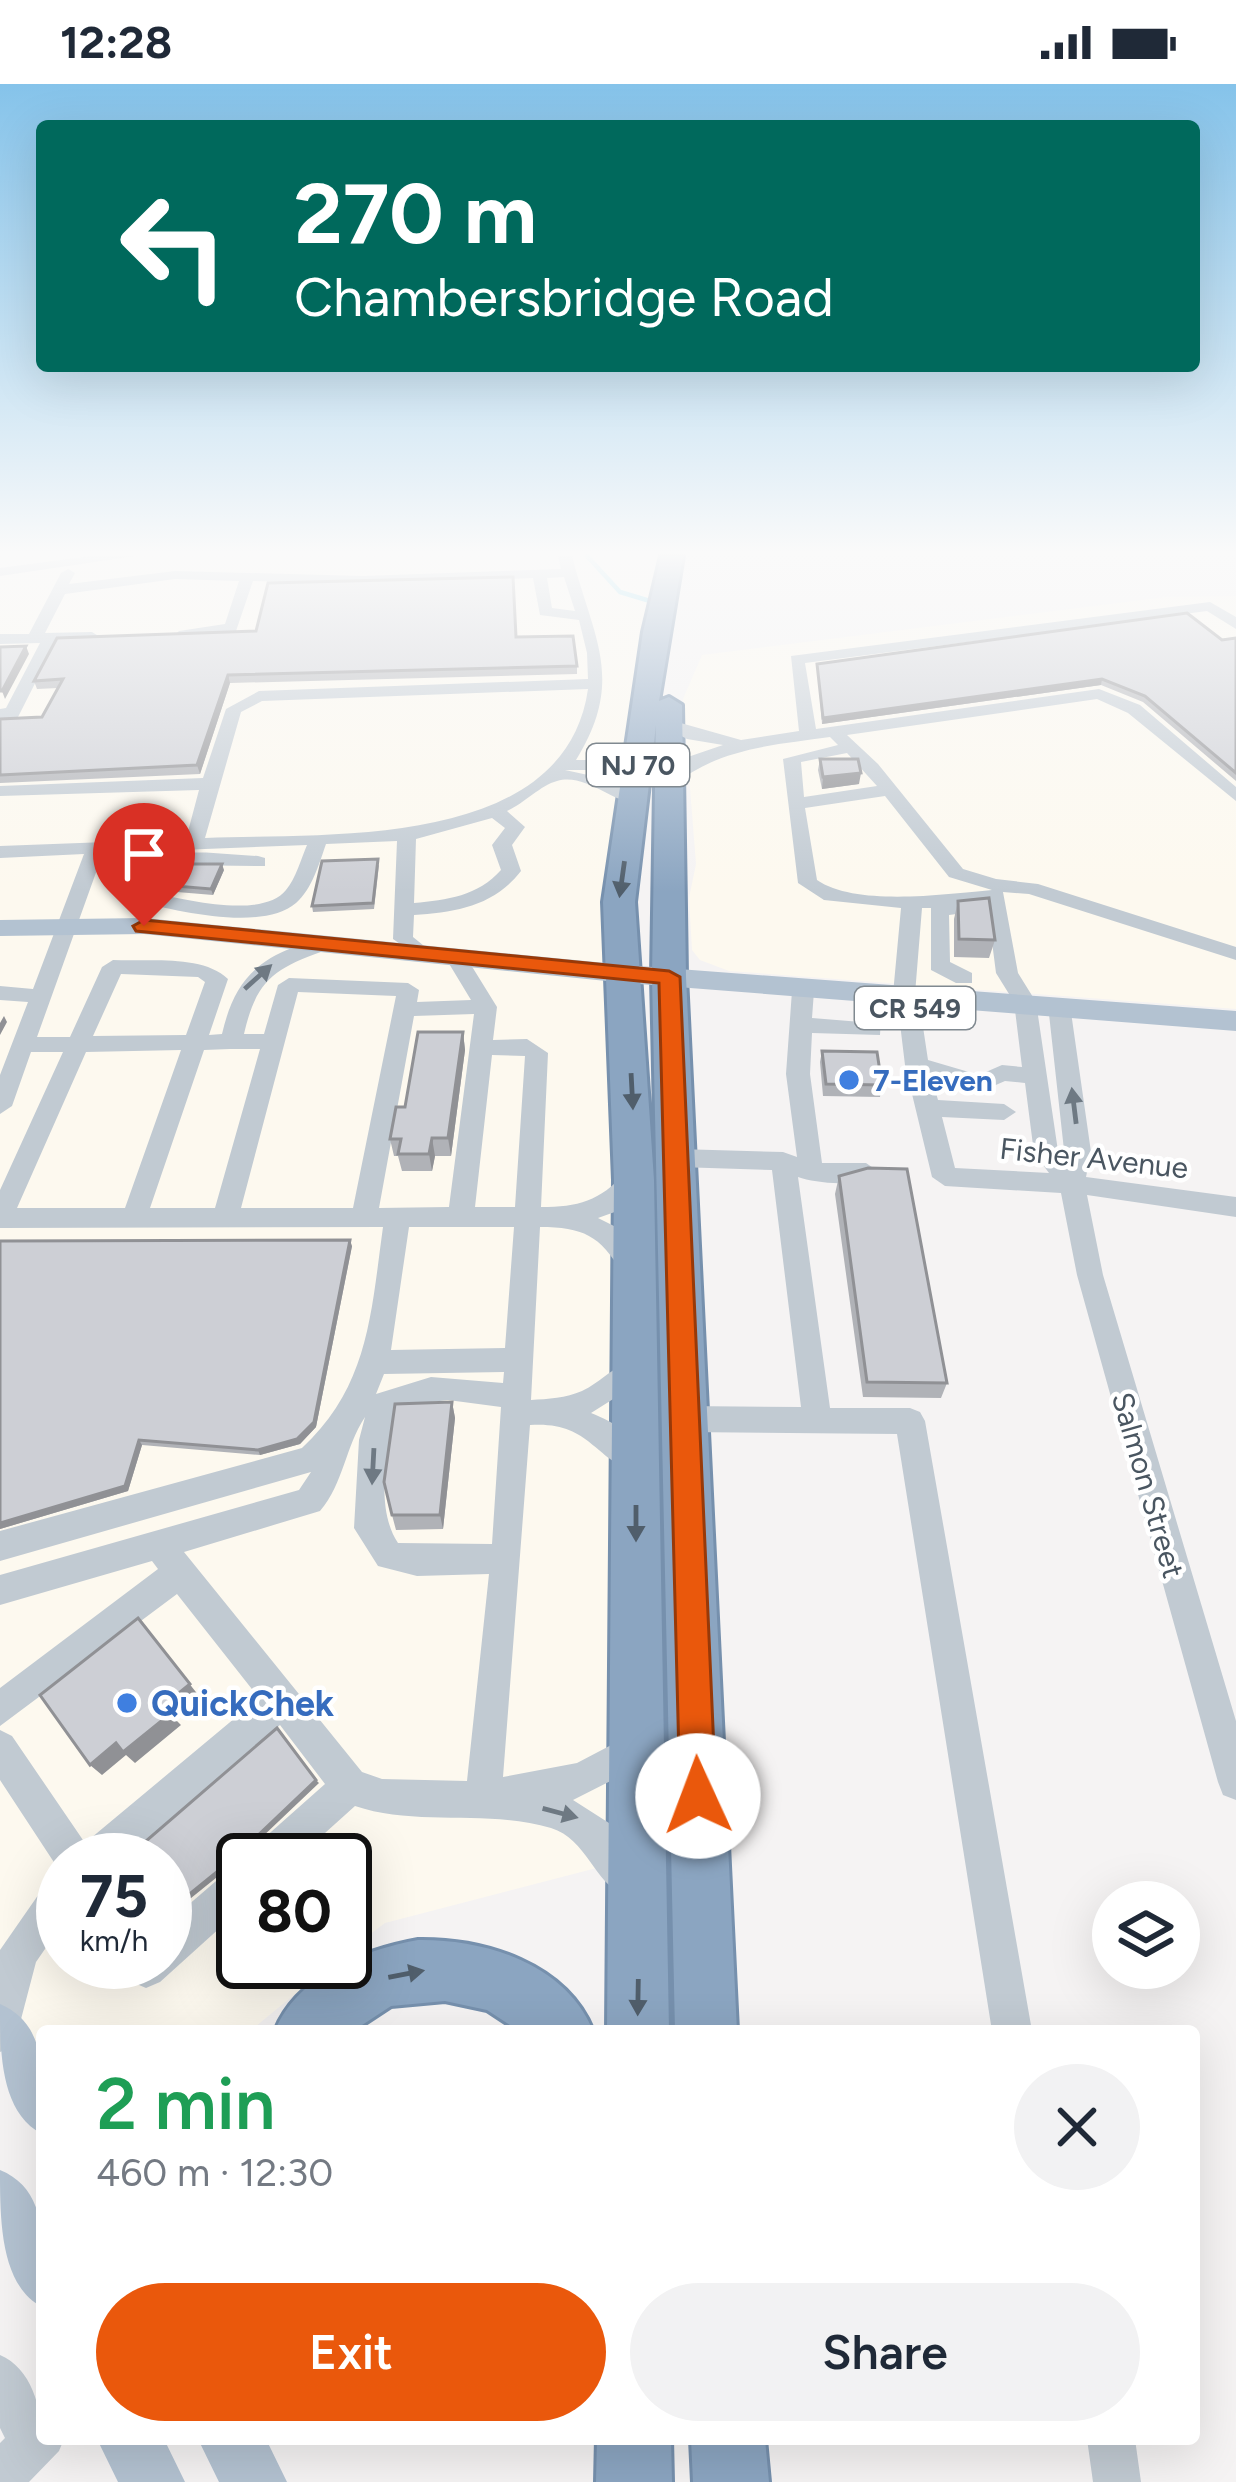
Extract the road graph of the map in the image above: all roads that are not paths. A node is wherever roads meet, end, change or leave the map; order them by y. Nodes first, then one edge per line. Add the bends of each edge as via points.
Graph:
1 (30, 668) edge
2 (594, 668) edge
3 (650, 668) edge
4 (668, 668) edge
5 (797, 668) edge
6 (594, 684) junction
7 (0, 714) edge
8 (669, 722) junction
9 (833, 731) junction
10 (808, 735) junction
11 (744, 744) junction
12 (853, 747) junction
13 (639, 754) junction
14 (557, 769) junction
15 (668, 782) junction
16 (208, 789) junction
17 (889, 790) junction
18 (0, 791) edge
19 (859, 796) junction
20 (1236, 796) edge
21 (795, 798) junction
22 (634, 799) junction
23 (496, 812) junction
24 (319, 836) junction
25 (407, 836) junction
26 (272, 838) junction
27 (194, 843) junction
28 (95, 850) junction
29 (0, 852) edge
30 (245, 886) junction
31 (995, 891) junction
32 (912, 903) junction
33 (402, 919) junction
34 (69, 927) junction
35 (0, 928) edge
36 (1001, 930) junction
37 (322, 944) junction
38 (358, 948) junction
39 (423, 954) junction
40 (1236, 955) edge
41 (456, 957) junction
42 (1006, 961) junction
43 (907, 962) junction
44 (648, 976) junction
45 (964, 978) junction
46 (772, 987) junction
47 (803, 991) junction
48 (0, 993) edge
49 (39, 996) junction
50 (907, 1000) junction
51 (871, 1001) junction
52 (486, 1007) junction
53 (404, 1009) junction
54 (1026, 1013) junction
55 (1062, 1016) junction
56 (1236, 1021) edge
57 (802, 1025) junction
58 (274, 1041) junction
59 (1236, 1041) edge
60 (231, 1042) junction
61 (195, 1043) junction
62 (26, 1045) junction
63 (78, 1045) junction
64 (482, 1048) junction
65 (917, 1065) junction
66 (1035, 1076) junction
67 (0, 1106) edge
68 (928, 1108) junction
69 (1004, 1112) dead end
70 (783, 1161) junction
71 (656, 1169) junction
72 (811, 1172) junction
73 (866, 1172) edge
74 (1072, 1184) junction
75 (1236, 1207) edge
76 (364, 1217) junction
77 (397, 1217) junction
78 (461, 1217) junction
79 (531, 1217) junction
80 (574, 1217) junction
81 (0, 1218) edge
82 (134, 1218) junction
83 (225, 1218) junction
84 (634, 1271) junction
85 (518, 1360) junction
86 (375, 1362) junction
87 (635, 1371) junction
88 (516, 1406) junction
89 (555, 1412) junction
90 (685, 1419) junction
91 (818, 1419) junction
92 (336, 1440) junction
93 (636, 1460) junction
94 (0, 1546) edge
95 (169, 1558) junction
96 (507, 1559) junction
97 (0, 1590) edge
98 (281, 1702) junction
99 (0, 1709) edge
100 (0, 1748) edge
101 (638, 1749) junction
102 (1236, 1782) edge
103 (350, 1786) junction
104 (483, 1799) junction
105 (56, 1833) edge
106 (126, 1833) edge
107 (297, 1833) edge
108 (639, 1901) junction
109 (216, 1906) edge
110 (192, 1928) edge
111 (36, 1929) edge
112 (314, 2025) edge
113 (555, 2025) edge
114 (638, 2025) edge
115 (706, 2025) edge
116 (1011, 2025) edge
117 (0, 2031) edge
118 (36, 2095) edge
119 (0, 2199) edge
120 (36, 2266) edge
121 (0, 2378) edge
122 (132, 2445) edge
123 (233, 2445) edge
124 (634, 2445) edge
125 (728, 2445) edge
126 (1112, 2445) edge
127 (25, 2451) edge
128 (153, 2482) edge
129 (255, 2482) edge
130 (634, 2482) edge
131 (731, 2482) edge
132 (1117, 2482) edge

1 - 7 street via 12,713
2 - 6 street
3 - 13 highway, NJ 70
4 - 8 highway, NJ 70
5 - 10 street
6 - 14 street via 591,721
6 - 16 street via 259,696 234,709
8 - 11 street
8 - 15 highway, NJ 70
9 - 10 street
9 - 12 street
9 - 20 street via 1106,695 1134,709
10 - 11 street
11 - 15 street via 691,762
12 - 17 street
12 - 21 street via 792,758
13 - 14 street
13 - 22 highway, NJ 70
14 - 22 street
14 - 23 street
15 - 44 highway, NJ 70
16 - 18 street via 183,782
16 - 27 street
17 - 19 street
17 - 31 street via 956,873
19 - 21 street
19 - 21 street
21 - 32 street via 808,883 824,894
22 -> 44 highway, NJ 70 via 619,902
23 - 25 street
23 - 33 street via 516,827 502,844 511,871 503,882 473,900
24 - 25 street
24 - 26 street
24 - 30 street via 290,898 268,910
25 - 33 street
26 - 27 street
26 - 30 street
27 - 28 street
28 - 29 street
28 - 34 street
30 - 30 street via 178,905 144,897 145,881 170,859
31 - 32 street
31 - 36 street
31 - 40 street via 1031,888
32 - 43 street
33 - 38 street
33 - 39 street via 403,939
34 - 35 main road, CR 549
34 - 37 main road, CR 549 via 144,926
34 - 49 street
36 - 42 street
36 - 45 street via 978,909 939,910 939,965
37 - 38 main road, CR 549
60 -> 37 street via 243,990 284,957
38 - 39 main road, CR 549
39 - 41 main road, CR 549
41 - 44 main road, CR 549
41 - 52 street
42 - 45 street via 996,974
42 - 54 street, Salmon Street
43 - 45 street
43 - 50 street
44 - 46 main road, CR 549
44 - 71 highway, NJ 70
46 - 47 main road, CR 549
46 - 50 main road, CR 549
47 - 51 main road, CR 549
47 - 57 street
48 - 49 street
49 - 62 street
50 - 51 main road, CR 549
50 - 54 main road, CR 549
50 - 65 street
51 - 57 street via 872,1030
52 - 53 street
52 - 64 street
53 - 58 street via 407,990 290,985
53 - 76 street
54 - 55 main road, CR 549
54 - 66 street, Salmon Street
55 - 56 main road, CR 549
55 - 59 main road, CR 549
74 -> 55 street, Salmon Street via 1079,1152
57 - 72 street via 798,1074
58 - 60 street
58 - 83 street
60 - 61 street
61 - 63 street
61 - 63 street via 217,979 202,971 113,967
61 - 82 street
62 - 63 street
62 - 67 street
63 - 81 street
64 - 78 street
64 - 79 street via 537,1053
65 - 66 street via 982,1083 1003,1072
65 - 68 street
66 - 74 street, Salmon Street via 1046,1154
68 - 69 street
68 - 74 street, Fisher Avenue via 944,1177
70 - 71 street
70 - 72 street
70 - 91 street
71 - 80 street via 614,1202
71 - 84 highway, NJ 70
71 - 90 highway, NJ 70
72 - 73 street
74 - 75 street, Fisher Avenue
74 - 102 street, Salmon Street via 1090,1275
76 - 77 street
76 - 83 street
77 - 78 street
77 - 86 street
78 - 79 street
79 - 80 street
79 - 85 street
80 - 84 street via 615,1238
81 - 82 street
82 - 83 street
84 - 87 highway, NJ 70
85 - 86 street
85 - 88 street
86 - 92 street
87 - 89 street via 599,1401
87 - 93 highway, NJ 70
88 - 89 street
88 - 96 street
88 -> 96 street via 482,1389 406,1390 383,1404 374,1441 370,1528 388,1556
89 - 93 street via 598,1429
90 - 91 street
90 - 115 highway, NJ 70
91 - 116 street via 910,1421
92 - 94 street via 311,1459
92 - 95 street via 309,1501
93 -> 101 highway, NJ 70
95 - 97 street
95 - 98 street
95 - 99 street
96 - 104 street
98 - 103 street
98 - 106 street
100 - 105 street
101 - 104 street via 582,1780
101 - 108 highway, NJ 70
103 - 104 street via 382,1798
103 - 107 street
104 -> 108 street via 580,1818 606,1844
108 -> 114 highway, NJ 70
109 - 110 street
111 - 117 street via 18,1954
112 -> 113 highway via 369,1983 439,1969 499,1983
117 - 118 main road
119 - 120 main road
121 - 127 street
122 - 128 main road
123 - 129 main road
124 - 130 highway
125 - 131 highway
126 - 132 street

